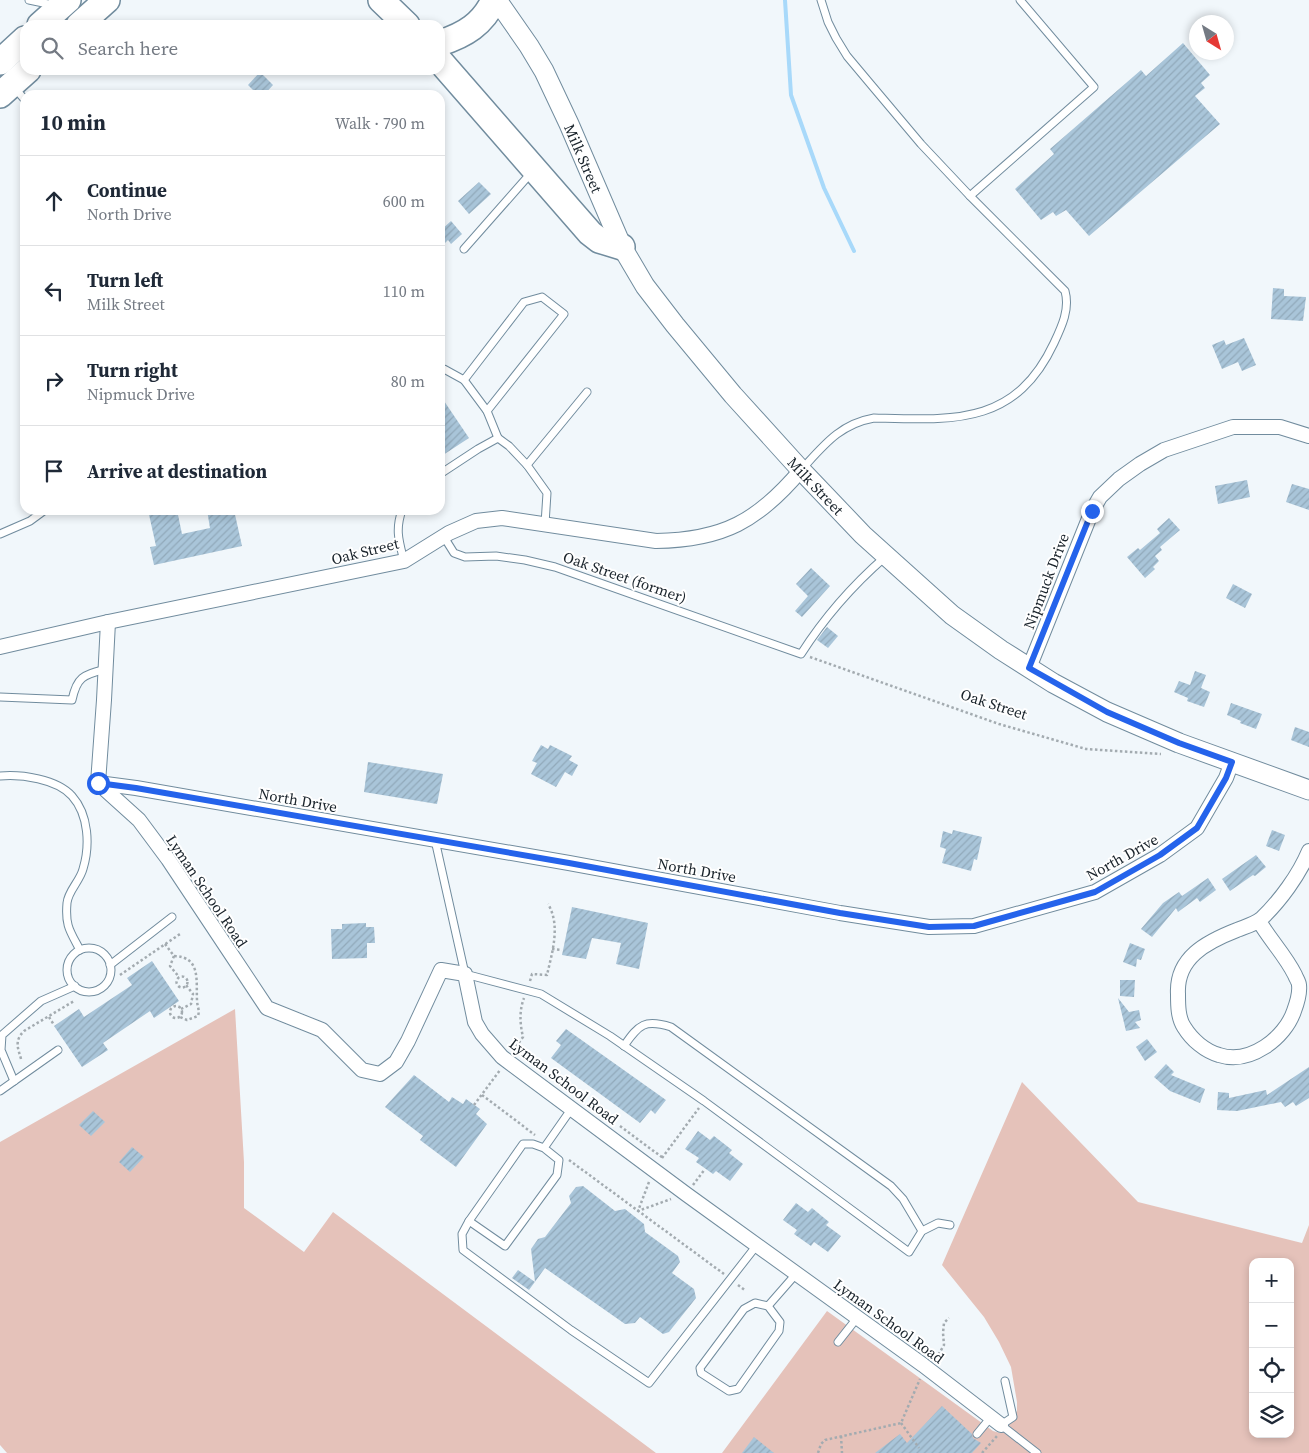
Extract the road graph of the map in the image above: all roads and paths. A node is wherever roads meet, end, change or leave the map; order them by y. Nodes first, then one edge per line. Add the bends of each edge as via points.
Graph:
1 (29, 0) edge
2 (107, 0) edge
3 (381, 0) edge
4 (496, 0) edge
5 (821, 0) edge
6 (1020, 0) edge
7 (65, 3) edge
8 (46, 20) edge
9 (85, 20) edge
10 (402, 20) edge
11 (445, 41) edge
12 (20, 44) edge
13 (0, 62) edge
14 (445, 67) edge
15 (534, 169) junction
16 (970, 196) junction
17 (622, 247) junction
18 (464, 249) dead end
19 (445, 370) edge
20 (464, 380) junction
21 (587, 392) dead end
22 (487, 411) junction
23 (1309, 436) edge
24 (498, 438) junction
25 (527, 465) junction
26 (801, 470) junction
27 (445, 471) edge
28 (38, 515) edge
29 (400, 515) edge
30 (544, 524) junction
31 (0, 534) edge
32 (444, 536) junction
33 (885, 556) junction
34 (404, 561) junction
35 (108, 622) junction
36 (0, 647) edge
37 (801, 654) junction
38 (106, 668) junction
39 (1029, 668) junction
40 (0, 697) edge
41 (1179, 743) junction
42 (1232, 762) junction
43 (0, 776) edge
44 (98, 783) junction
45 (1309, 790) edge
46 (435, 840) junction
47 (1309, 851) edge
48 (548, 904) dead end
49 (172, 917) dead end
50 (1259, 921) junction
51 (180, 934) dead end
52 (165, 944) junction
53 (552, 949) junction
54 (80, 950) junction
55 (562, 950) dead end
56 (174, 956) junction
57 (110, 964) junction
58 (465, 974) junction
59 (120, 975) dead end
60 (179, 977) junction
61 (186, 985) junction
62 (75, 986) junction
63 (527, 990) junction
64 (74, 1000) dead end
65 (181, 1009) junction
66 (49, 1017) junction
67 (180, 1017) junction
68 (54, 1025) dead end
69 (508, 1045) dead end
70 (624, 1046) junction
71 (58, 1050) dead end
72 (511, 1055) junction
73 (21, 1059) dead end
74 (14, 1081) junction
75 (0, 1091) edge
76 (482, 1095) junction
77 (474, 1105) dead end
78 (572, 1108) junction
79 (616, 1123) dead end
80 (546, 1146) junction
81 (663, 1158) dead end
82 (469, 1221) junction
83 (950, 1225) dead end
84 (922, 1231) junction
85 (757, 1245) junction
86 (796, 1274) junction
87 (730, 1279) junction
88 (746, 1291) dead end
89 (768, 1306) junction
90 (857, 1318) junction
91 (949, 1318) dead end
92 (838, 1342) dead end
93 (932, 1364) dead end
94 (923, 1376) dead end
95 (1004, 1381) dead end
96 (900, 1423) junction
97 (997, 1425) junction
98 (977, 1434) dead end
99 (841, 1436) junction
100 (919, 1448) dead end
101 (818, 1453) edge
102 (842, 1453) edge
103 (982, 1453) edge
104 (1037, 1453) edge

1 - 7 lane
2 - 9 highway
3 - 10 highway
4 - 11 highway via 471,30
4 - 17 main road, Milk Street via 544,71
5 - 16 lane via 828,22 847,56
6 - 16 lane via 1094,87
7 - 8 highway
12 - 13 highway
14 - 15 highway
15 - 17 highway via 590,233 599,240
15 - 18 lane
16 - 26 lane via 1065,291 1066,312 1037,372 1010,398 980,414 947,418 874,418 851,424
17 - 26 main road, Milk Street via 664,312
19 - 20 lane
20 - 22 lane
20 - 22 lane via 524,302 542,297 564,314
21 - 25 lane
22 - 24 lane
23 - 39 street, Nipmuck Drive via 1280,427 1233,427 1164,450 1119,479 1100,497 1092,511
24 - 25 lane
24 - 27 lane
25 - 30 lane via 547,493
26 - 30 street, Oak Street via 750,518 703,537 656,541
26 - 33 main road, Milk Street
28 - 31 lane
29 - 34 lane via 397,534
30 - 32 street, Oak Street via 502,518 476,521
32 - 34 street, Oak Street
32 - 37 lane, Oak Street (former) via 454,552 465,557 496,556 555,567
33 - 37 lane via 830,614
33 - 39 main road, Milk Street via 952,615
34 - 35 street, Oak Street
35 - 36 street, Oak Street
35 - 38 street
37 - 41 path, Oak Street via 999,724 1086,749 1155,754 1173,750
38 - 40 lane via 85,674 75,685 72,700
38 - 44 street
39 - 41 main road, Milk Street via 1107,712
41 - 42 main road, Milk Street
42 - 45 main road, Milk Street
42 - 46 street, North Drive via 1197,828 1160,855 1095,892 974,926 920,926
43 - 54 lane via 19,775 63,788 73,796 86,822 88,842 83,869 67,901 67,926
44 - 46 street, North Drive
44 - 58 street, Lyman School Road via 138,820 156,843 267,1008 322,1030 362,1070 380,1074 396,1062 441,970
46 - 58 lane
47 - 50 street via 1287,889
48 - 53 path via 554,923
49 - 57 lane
50 - 50 street via 1214,938 1190,957 1177,980 1178,1011 1183,1026 1202,1047 1220,1056 1248,1054 1274,1041 1290,1023 1297,1004 1299,984 1286,957
51 - 52 path
52 - 56 path
52 - 59 path
53 - 55 path
53 - 63 path via 548,975 532,974
54 - 57 lane via 98,950
54 - 62 lane via 74,954 68,967 70,981
56 - 60 path via 170,966
56 - 67 path via 187,959 198,980 198,1016 192,1020
57 - 62 lane via 109,978 100,988 87,992
58 - 63 lane
58 - 72 street, Lyman School Road via 475,1022 492,1046
60 - 61 path via 184,976
60 - 61 path via 176,980 178,986
61 - 65 path via 193,999 191,1004
62 - 74 lane via 41,1001 2,1035 1,1050
63 - 70 lane via 541,994
63 - 72 path via 521,1005 523,1037
64 - 66 path
65 - 67 path
65 - 67 path via 178,1006 170,1011 173,1018
66 - 68 path
66 - 73 path via 19,1036 16,1043
69 - 72 path
70 - 84 lane via 704,1100 909,1252
70 - 84 lane via 643,1024 658,1022 671,1027 891,1186
71 - 74 lane
72 - 76 path
72 - 78 street, Lyman School Road
74 - 75 lane
76 - 77 path
76 - 80 path
78 - 80 lane
78 - 85 street, Lyman School Road
79 - 81 path
80 - 82 lane via 523,1144
80 - 82 lane via 559,1160 557,1175 505,1246
80 - 87 path
82 - 87 lane via 462,1234 463,1250 649,1383
83 - 84 lane via 938,1223
85 - 86 street, Lyman School Road
85 - 87 lane
86 - 89 lane
86 - 90 street, Lyman School Road
87 - 88 path
89 - 89 lane via 755,1303 744,1309 700,1368 700,1373 729,1391 738,1389 779,1331 780,1322
90 - 92 lane
90 - 97 street, Lyman School Road
91 - 93 path via 944,1323 944,1345
94 - 96 path
95 - 97 lane via 1013,1417
96 - 99 path
96 - 100 path
97 - 98 lane
97 - 103 path
97 - 104 lane, Lyman School Road
99 - 101 path via 825,1440
99 - 102 path

